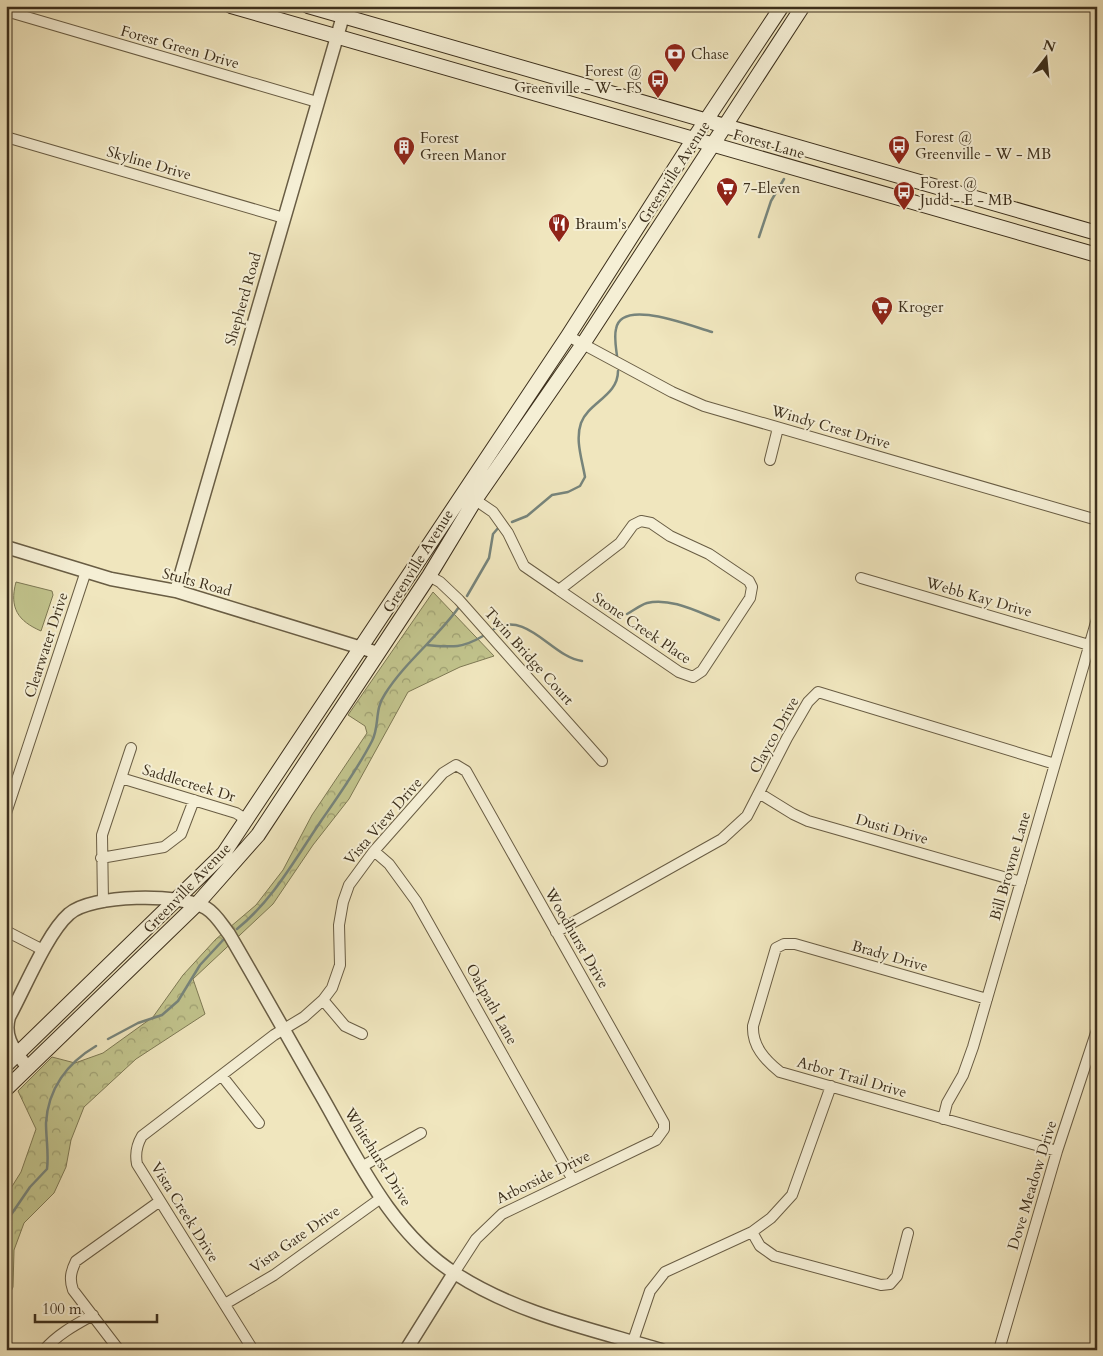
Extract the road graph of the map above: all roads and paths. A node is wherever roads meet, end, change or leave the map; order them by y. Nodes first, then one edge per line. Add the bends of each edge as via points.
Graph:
1 (231, 6) edge
2 (308, 6) edge
3 (782, 6) edge
4 (803, 6) edge
5 (246, 8) edge
6 (6, 11) edge
7 (343, 16) junction
8 (336, 37) junction
9 (482, 57) junction
10 (476, 78) junction
11 (596, 89) junction
12 (317, 102) junction
13 (589, 110) junction
14 (706, 120) junction
15 (723, 125) junction
16 (6, 137) edge
17 (693, 140) junction
18 (711, 145) junction
19 (834, 158) junction
20 (835, 180) junction
21 (938, 187) junction
22 (933, 208) junction
23 (1028, 213) junction
24 (284, 218) junction
25 (638, 227) junction
26 (1022, 233) junction
27 (1097, 233) edge
28 (1097, 255) edge
29 (622, 283) junction
30 (568, 336) junction
31 (583, 344) junction
32 (778, 428) junction
33 (770, 460) dead end
34 (470, 496) junction
35 (1097, 520) edge
36 (6, 547) edge
37 (86, 572) junction
38 (428, 576) junction
39 (861, 578) dead end
40 (559, 590) junction
41 (176, 591) junction
42 (1097, 619) edge
43 (1089, 645) junction
44 (361, 648) junction
45 (378, 653) junction
46 (132, 748) dead end
47 (602, 761) dead end
48 (1055, 764) junction
49 (456, 766) joint
50 (121, 778) junction
51 (759, 793) junction
52 (194, 800) junction
53 (7, 807) edge
54 (248, 820) junction
55 (374, 851) junction
56 (101, 858) junction
57 (1021, 882) junction
58 (177, 899) junction
59 (103, 902) junction
60 (197, 904) junction
61 (6, 931) edge
62 (556, 932) junction
63 (784, 944) joint
64 (44, 950) junction
65 (987, 999) junction
66 (323, 1000) junction
67 (284, 1029) junction
68 (1096, 1032) edge
69 (362, 1034) dead end
70 (18, 1054) junction
71 (6, 1066) edge
72 (27, 1067) junction
73 (222, 1076) junction
74 (831, 1086) junction
75 (6, 1088) edge
76 (943, 1118) junction
77 (259, 1123) dead end
78 (664, 1130) joint
79 (421, 1133) dead end
80 (1057, 1151) junction
81 (363, 1166) junction
82 (573, 1180) junction
83 (381, 1198) junction
84 (160, 1200) junction
85 (752, 1232) junction
86 (908, 1233) dead end
87 (454, 1273) junction
88 (225, 1304) junction
89 (93, 1315) junction
90 (633, 1341) junction
91 (44, 1350) edge
92 (119, 1350) edge
93 (253, 1350) edge
94 (406, 1350) edge
95 (661, 1350) edge
96 (999, 1350) edge

1 - 5 main road, Forest Lane
2 - 7 main road, Forest Lane
3 - 14 main road, Greenville Avenue
4 - 15 main road, Greenville Avenue
5 - 8 main road, Forest Lane
6 - 12 street, Forest Green Drive
7 - 8 street, Shepherd Road
7 - 9 main road, Forest Lane
8 - 10 main road, Forest Lane
8 - 12 street, Shepherd Road
9 - 10 main road
9 - 11 main road, Forest Lane
10 - 13 main road, Forest Lane
11 - 13 main road
11 - 14 main road, Forest Lane
12 - 24 street, Shepherd Road
13 - 17 main road, Forest Lane
14 - 15 main road, Forest Lane
14 - 17 main road, Greenville Avenue
15 - 18 main road, Greenville Avenue
15 - 19 main road, Forest Lane
16 - 24 street, Skyline Drive
17 - 18 main road, Forest Lane
17 - 25 main road, Greenville Avenue
18 - 20 main road, Forest Lane
18 - 29 main road, Greenville Avenue
19 - 20 main road
19 - 21 main road, Forest Lane
20 - 22 main road, Forest Lane
21 - 22 main road
21 - 23 main road, Forest Lane
22 - 26 main road, Forest Lane
23 - 26 main road
23 - 27 main road, Forest Lane
24 - 41 street, Shepherd Road
25 - 29 main road via 636,242 618,273
25 - 30 main road, Greenville Avenue
26 - 28 main road, Forest Lane
29 - 31 main road, Greenville Avenue
30 - 31 street, Windy Crest Drive
30 - 34 main road, Greenville Avenue
31 - 32 street, Windy Crest Drive via 704,406
31 - 34 main road, Greenville Avenue
32 - 33 street
32 - 35 street, Windy Crest Drive
34 - 38 main road, Greenville Avenue
34 - 40 street, Stone Creek Place via 499,519 524,566
34 - 44 main road, Greenville Avenue
36 - 37 street, Stults Road
37 - 41 street, Stults Road
37 - 53 street, Clearwater Drive
38 - 45 main road, Greenville Avenue
38 - 47 street, Twin Bridge Court via 440,582 458,600
39 - 43 street, Webb Kay Drive
40 - 40 street, Stone Creek Place via 679,672 693,677 702,671 713,655 750,598 752,587 749,581 709,554 670,536 651,523 640,521 620,542
41 - 44 street, Stults Road
42 - 43 street, Bill Browne Lane
43 - 48 street, Bill Browne Lane
44 - 45 street, Stults Road
44 - 54 main road, Greenville Avenue
45 - 60 main road, Greenville Avenue via 258,835
46 - 50 street
48 - 51 street, Clayco Drive via 818,692 808,702
48 - 57 street, Bill Browne Lane
49 - 55 street, Vista View Drive via 443,773
49 - 62 street, Woodhurst Drive via 466,771
50 - 52 street, Saddlecreek Dr
50 - 56 street via 102,835
51 - 57 street, Dusti Drive via 808,821
51 - 62 street, Clayco Drive via 747,816 717,843
52 - 54 street, Saddlecreek Dr
52 - 56 street via 181,834 164,846
54 - 58 main road, Greenville Avenue via 214,864
55 - 66 street, Vista View Drive via 348,885 339,925 340,965 332,988
55 - 82 street, Oakpath Lane via 399,875 416,901
56 - 59 street
57 - 65 street, Bill Browne Lane
58 - 59 street, Whitehurst Drive
58 - 60 street, Whitehurst Drive
58 - 70 main road, Greenville Avenue
59 - 64 street, Whitehurst Drive via 78,908 68,915
60 - 67 street, Whitehurst Drive via 213,914 229,934
60 - 72 main road, Greenville Avenue
61 - 64 street
62 - 78 street, Woodhurst Drive via 662,1117
63 - 65 street, Brady Drive via 795,944
63 - 74 street, Arbor Trail Drive via 776,948 753,1026 753,1036 766,1061 780,1072
64 - 70 street, Whitehurst Drive via 6,1026 6,1035
65 - 76 street, Bill Browne Lane via 966,1067 947,1103
66 - 67 street, Vista View Drive
66 - 69 street via 345,1026
67 - 73 street, Vista Creek Drive
67 - 81 street, Whitehurst Drive
68 - 80 street, Dove Meadow Drive
70 - 71 main road, Greenville Avenue
70 - 72 street, Whitehurst Drive
72 - 75 main road, Greenville Avenue
73 - 77 street
73 - 84 street, Vista Creek Drive via 142,1136 138,1143 137,1164
74 - 76 street, Arbor Trail Drive
74 - 85 street via 792,1195 772,1218
76 - 80 street, Arbor Trail Drive
78 - 82 street, Arborside Drive via 656,1140
79 - 81 street
80 - 96 street, Dove Meadow Drive
81 - 83 street, Whitehurst Drive
82 - 87 street, Arborside Drive via 502,1214 476,1239
83 - 87 street, Whitehurst Drive via 414,1240
83 - 88 street, Vista Gate Drive via 274,1275
84 - 88 street, Vista Creek Drive
84 - 89 street via 76,1261 70,1282
85 - 86 street via 760,1246 774,1256 881,1285 890,1284 897,1276
85 - 90 street via 665,1272 650,1291
87 - 90 street, Whitehurst Drive via 512,1304
87 - 94 street, Arborside Drive
88 - 93 street, Vista Creek Drive
89 - 91 street via 71,1326
89 - 92 street
90 - 95 street, Whitehurst Drive

